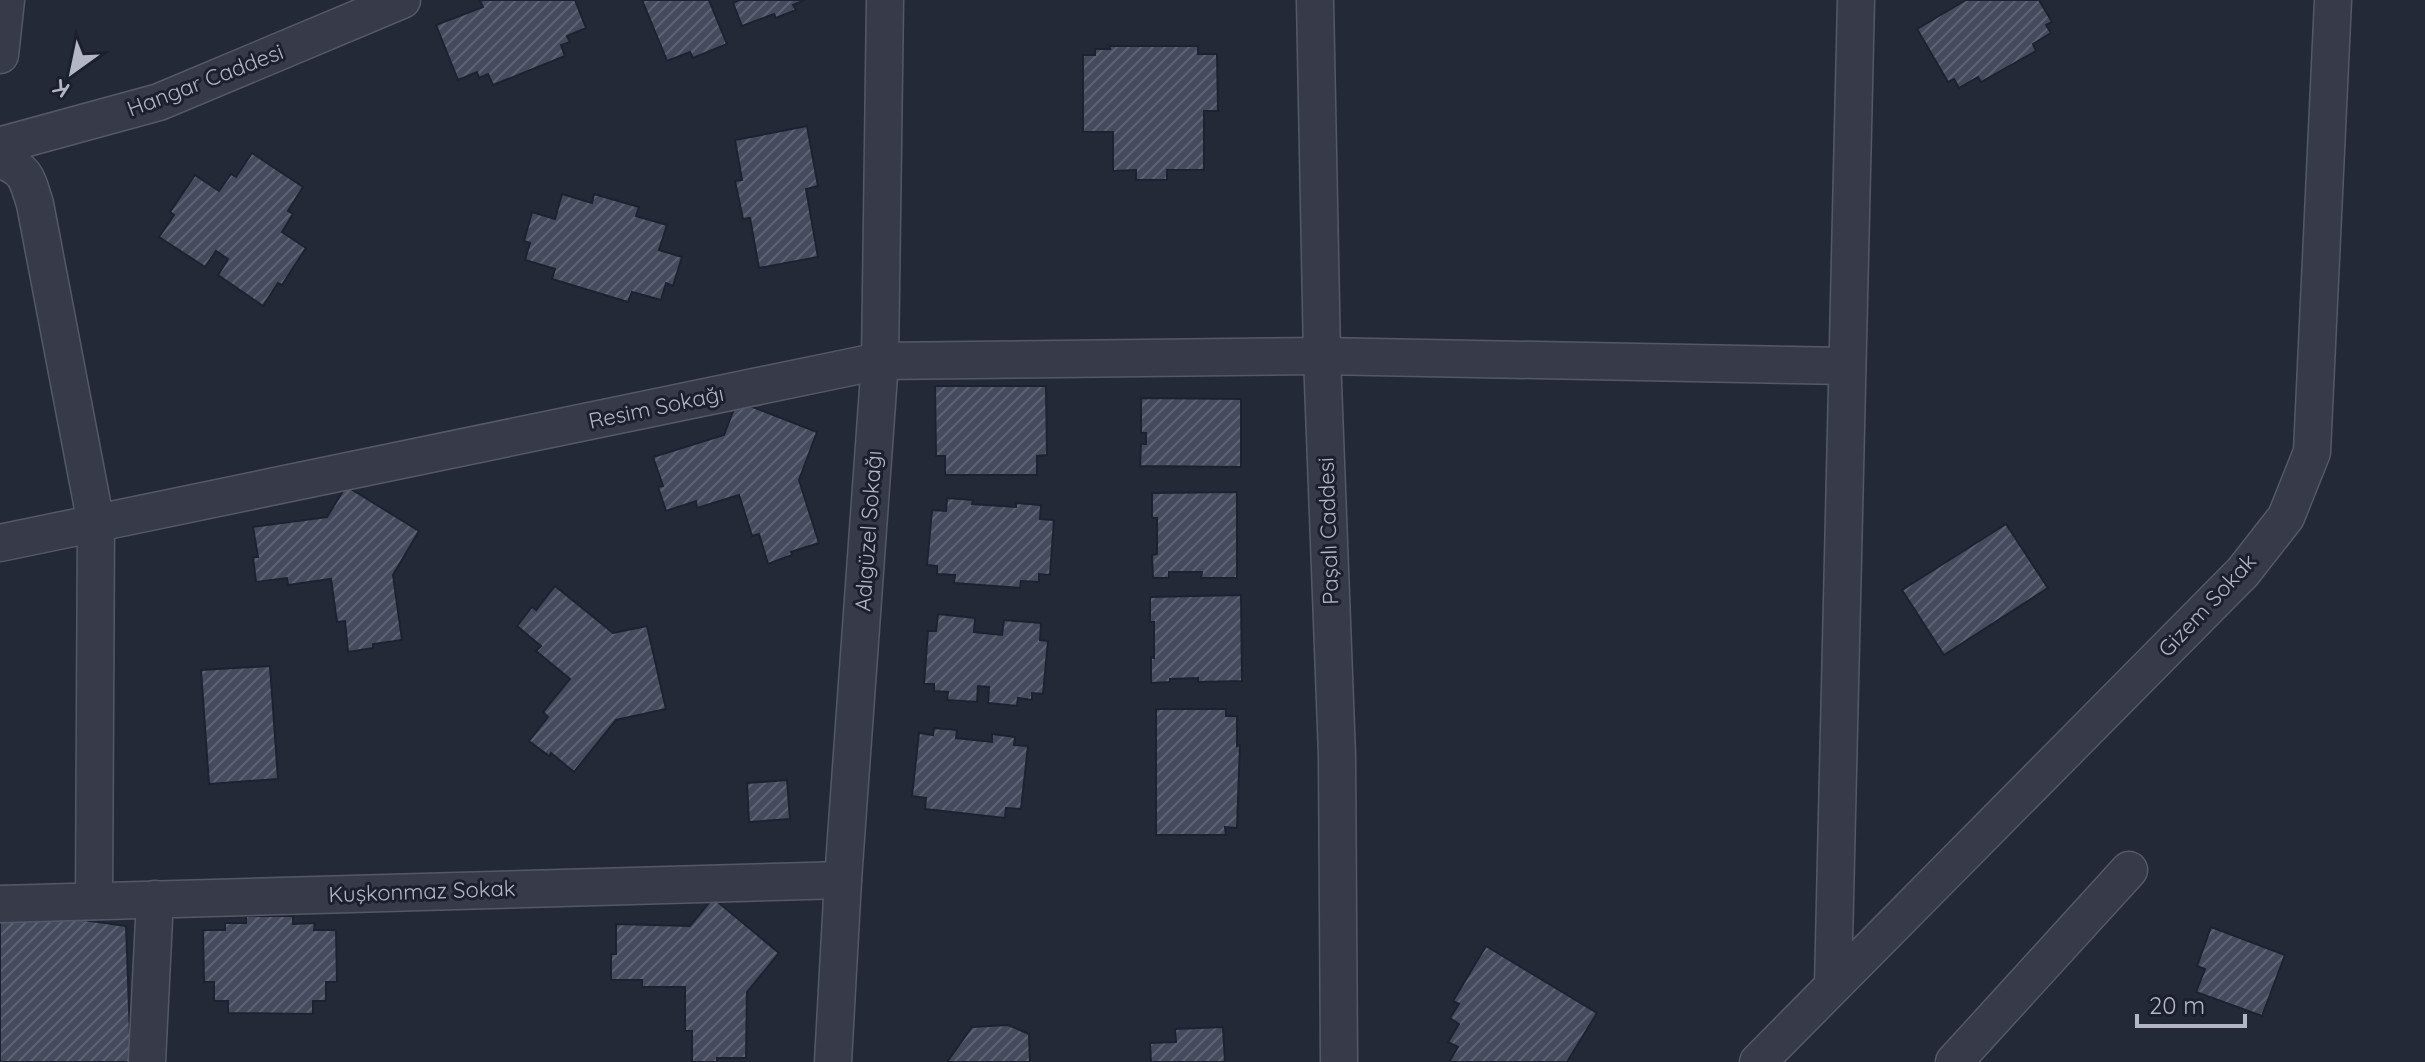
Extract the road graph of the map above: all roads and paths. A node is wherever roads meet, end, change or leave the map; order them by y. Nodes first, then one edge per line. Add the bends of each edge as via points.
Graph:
1 (6, 0) edge
2 (402, 0) edge
3 (885, 0) edge
4 (1315, 0) edge
5 (1856, 0) edge
6 (2333, 0) edge
7 (0, 55) edge
8 (1, 150) edge
9 (1322, 356) junction
10 (880, 361) junction
11 (1847, 366) junction
12 (96, 524) junction
13 (0, 543) edge
14 (2129, 870) dead end
15 (843, 880) junction
16 (155, 899) junction
17 (94, 901) junction
18 (0, 904) edge
19 (1833, 986) junction
20 (147, 1062) edge
21 (833, 1062) edge
22 (1339, 1062) edge
23 (1758, 1062) edge
24 (1954, 1062) edge

1 - 7 street
2 - 8 street, Hangar Caddesi via 159,102
3 - 10 street, Adıgüzel Sokağı
4 - 9 street, Paşalı Caddesi
5 - 11 street
6 - 19 street, Gizem Sokak via 2312,452 2286,517 2243,572
8 - 12 street via 26,175 35,204
9 - 10 street, Resim Sokağı
9 - 11 street, Resim Sokağı
9 - 22 street, Paşalı Caddesi via 1337,755
10 - 12 street, Resim Sokağı
10 - 15 street, Adıgüzel Sokağı
11 - 19 street
12 - 13 street, Resim Sokağı
12 - 17 street
14 - 24 street
15 - 16 street, Kuşkonmaz Sokak
15 - 21 street, Adıgüzel Sokağı
16 - 17 street, Kuşkonmaz Sokak
16 - 20 street
17 - 18 street, Kuşkonmaz Sokak
19 - 23 street, Gizem Sokak

